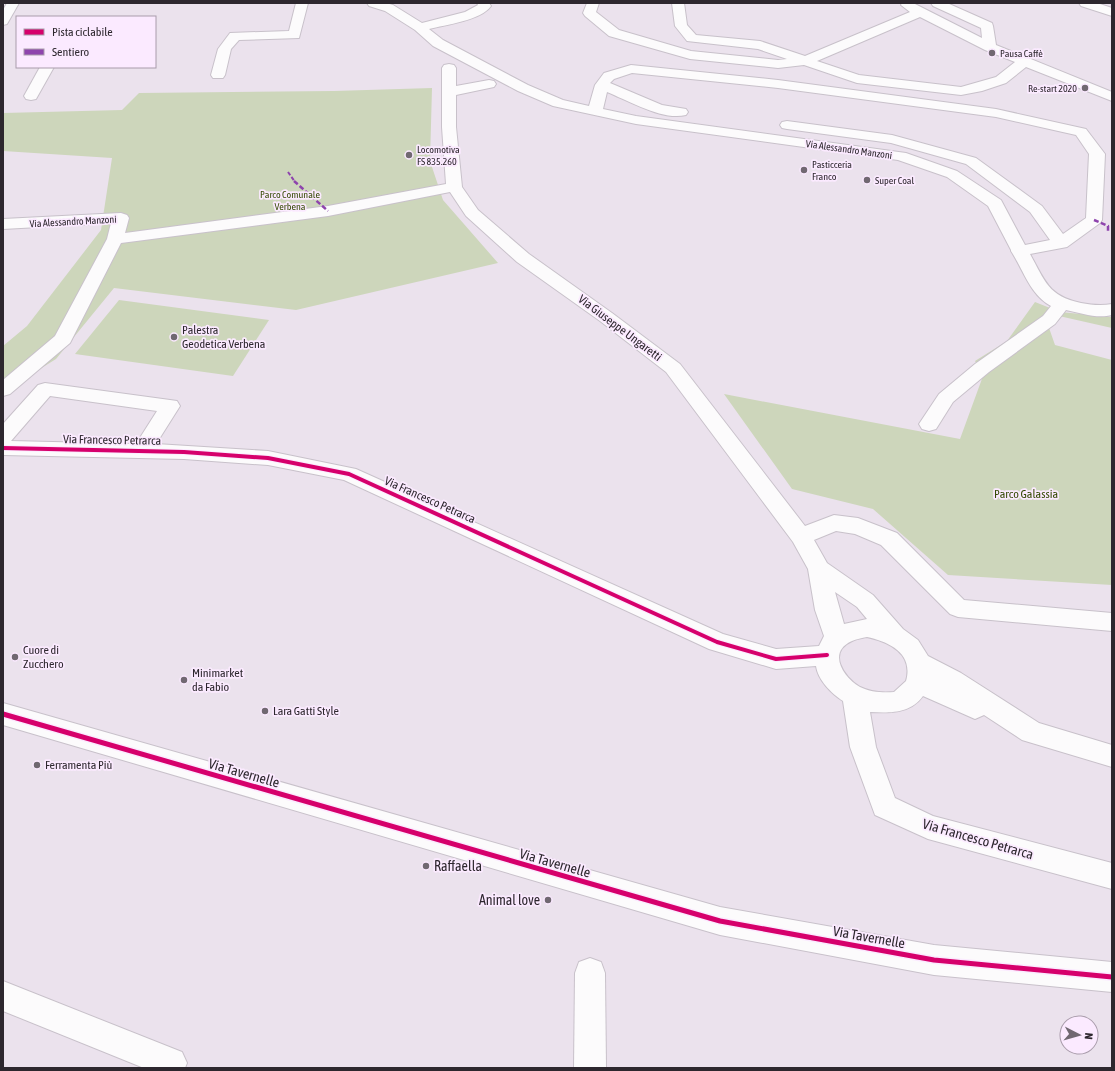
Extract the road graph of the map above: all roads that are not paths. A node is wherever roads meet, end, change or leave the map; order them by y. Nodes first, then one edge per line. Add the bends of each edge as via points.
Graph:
1 (14, 3) edge
2 (302, 3) edge
3 (373, 3) edge
4 (483, 3) edge
5 (593, 3) edge
6 (678, 3) edge
7 (902, 3) edge
8 (937, 3) edge
9 (1085, 3) edge
10 (920, 12) junction
11 (1112, 12) edge
12 (3, 22) edge
13 (16, 23) edge
14 (420, 27) junction
15 (438, 43) junction
16 (990, 46) junction
17 (806, 61) junction
18 (1025, 61) junction
19 (46, 68) edge
20 (449, 68) junction
21 (485, 68) junction
22 (218, 75) dead end
23 (489, 84) junction
24 (602, 85) junction
25 (523, 88) junction
26 (448, 92) junction
27 (31, 96) dead end
28 (1112, 97) edge
29 (595, 112) junction
30 (698, 114) dead end
31 (776, 124) dead end
32 (454, 187) junction
33 (3, 224) edge
34 (115, 239) junction
35 (1061, 242) junction
36 (1019, 251) junction
37 (1062, 304) junction
38 (1112, 309) edge
39 (3, 390) edge
40 (929, 424) dead end
41 (3, 437) edge
42 (3, 448) edge
43 (142, 451) junction
44 (800, 537) junction
45 (819, 569) junction
46 (1112, 622) edge
47 (896, 636) junction
48 (832, 646) junction
49 (919, 663) junction
50 (927, 687) dead end
51 (855, 698) junction
52 (3, 714) edge
53 (1031, 732) junction
54 (1112, 756) edge
55 (1112, 876) edge
56 (590, 973) dead end
57 (1111, 980) edge
58 (3, 996) edge
59 (171, 1062) dead end
60 (590, 1068) edge

1 - 12 street
2 - 22 street via 294,35 235,36 226,49
3 - 14 street, Via Alessandro Manzoni via 389,8
4 - 14 street via 484,6 469,15
5 - 17 street via 589,13 614,33 690,55 778,64
6 - 17 street via 681,26 692,38 760,45
7 - 10 street
8 - 16 street via 987,26
9 - 11 street
10 - 16 street
10 - 17 street
12 - 13 street
14 - 15 street, Via Alessandro Manzoni
15 - 20 street, Via Alessandro Manzoni
15 - 21 street, Via Alessandro Manzoni
16 - 18 street
17 - 18 street via 857,79 961,91 1002,80
18 - 28 street
19 - 27 street
20 - 21 street, Via Alessandro Manzoni
20 - 23 street, Via Alessandro Manzoni
20 - 26 street
21 - 25 street, Via Alessandro Manzoni
23 - 25 street, Via Alessandro Manzoni
23 - 26 street
24 - 29 street
24 - 30 street via 659,109
24 - 35 street via 609,76 631,69 671,72 996,113 1081,132 1097,154 1094,220
25 - 29 street, Via Alessandro Manzoni via 558,103
26 - 32 street
29 - 36 street, Via Alessandro Manzoni via 901,156 952,174 995,204
31 - 35 street via 892,139 971,161 1036,209
32 - 34 street via 328,211
32 - 44 street, Via Giuseppe Ungaretti via 472,213 523,258 672,368
33 - 34 street, Via Alessandro Manzoni via 121,218
34 - 39 street via 63,339
35 - 36 street
36 - 37 street, Via Alessandro Manzoni via 1039,286 1050,298
37 - 38 street, Via Alessandro Manzoni via 1106,311
37 - 40 street via 1049,320 982,368 946,398
41 - 43 street via 45,389 170,406
42 - 43 street, Via Francesco Petrarca
43 - 48 street, Via Francesco Petrarca via 268,458 349,474 717,642 776,659
44 - 45 street, Via Giuseppe Ungaretti
44 - 46 street via 834,523 858,526 889,539 958,608
45 - 47 street, Via Giuseppe Ungaretti via 865,601
45 - 48 street, Via Giuseppe Ungaretti
47 - 48 street, Via Francesco Petrarca via 881,630 854,629
47 - 49 street, Via Francesco Petrarca via 914,652
48 - 51 street via 828,670 844,691
49 - 51 street via 919,684 909,696 888,703
49 - 53 street via 952,680
50 - 53 street
51 - 55 street, Via Francesco Petrarca via 864,747 885,806 928,827
52 - 57 street, Via Tavernelle via 720,921 934,960
53 - 54 street
56 - 60 street
58 - 59 street

